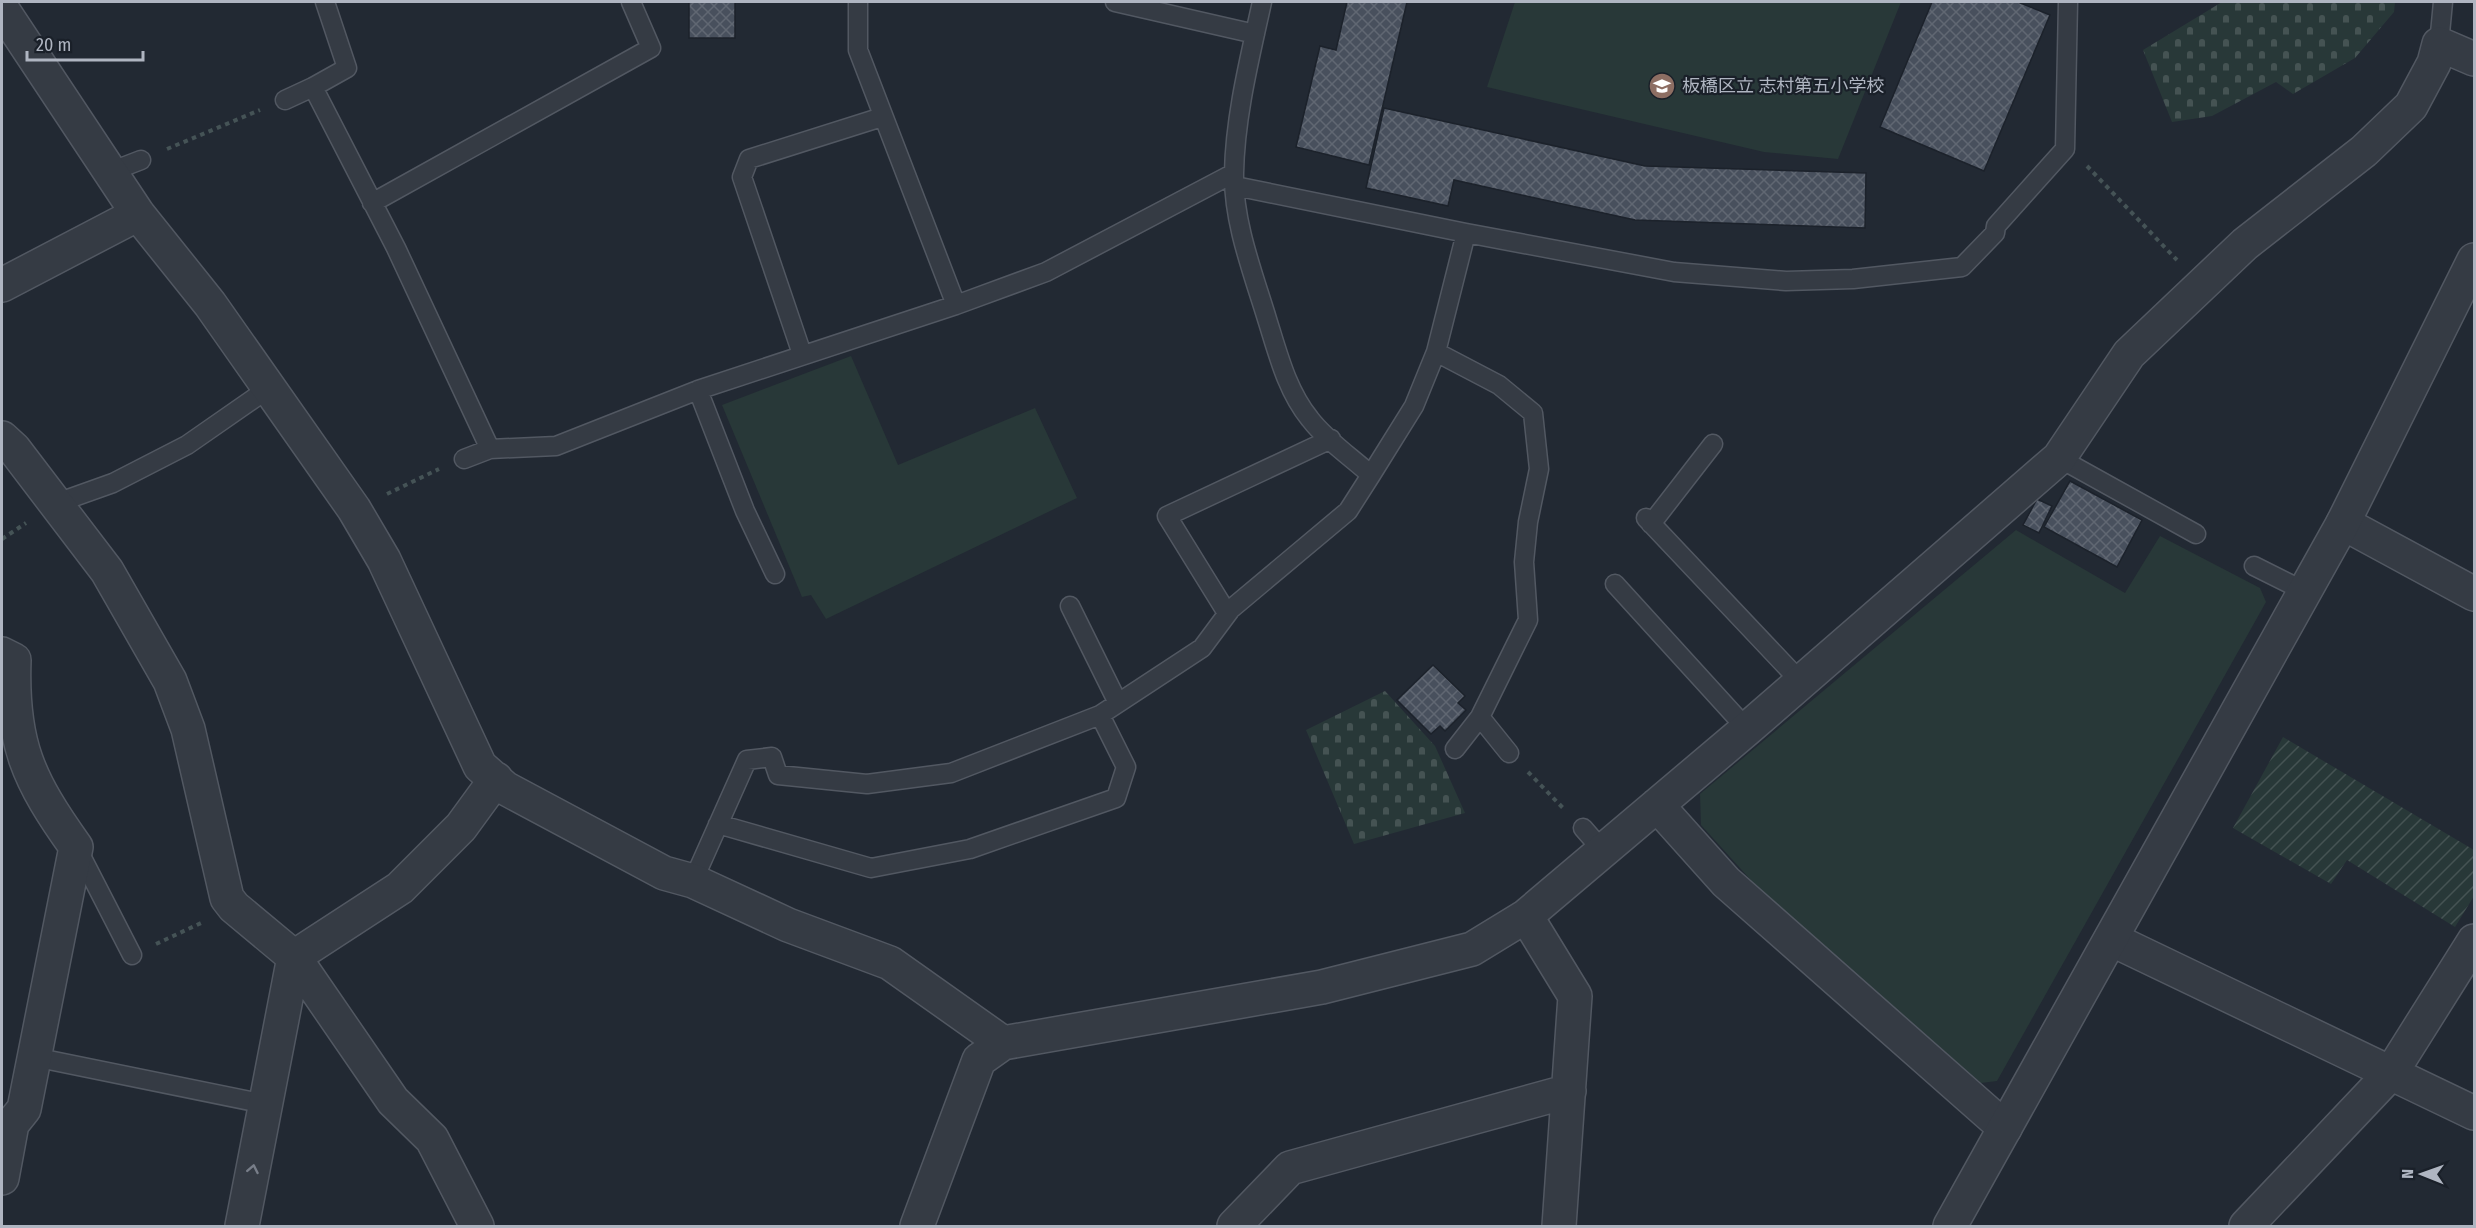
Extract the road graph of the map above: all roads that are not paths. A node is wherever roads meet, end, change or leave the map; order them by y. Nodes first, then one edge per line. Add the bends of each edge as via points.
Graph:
1 (325, 2) edge
2 (631, 2) edge
3 (858, 2) edge
4 (1115, 2) edge
5 (1262, 2) edge
6 (2068, 2) edge
7 (2443, 2) edge
8 (2, 9) edge
9 (1255, 34) junction
10 (2439, 44) junction
11 (2475, 59) edge
12 (313, 87) junction
13 (285, 100) road end
14 (882, 117) junction
15 (141, 160) road end
16 (110, 172) junction
17 (1234, 179) junction
18 (372, 203) junction
19 (138, 214) junction
20 (1466, 233) junction
21 (2475, 260) edge
22 (2, 285) edge
23 (956, 305) junction
24 (1436, 352) junction
25 (802, 354) junction
26 (269, 388) junction
27 (698, 390) junction
28 (2, 438) edge
29 (1331, 439) junction
30 (1713, 444) dead end
31 (490, 449) junction
32 (2059, 458) junction
33 (464, 459) road end
34 (1371, 475) junction
35 (57, 503) junction
36 (2343, 523) junction
37 (2196, 534) dead end
38 (2254, 566) dead end
39 (776, 574) dead end
40 (1615, 585) dead end
41 (2304, 591) junction
42 (2475, 594) edge
43 (1070, 606) dead end
44 (1227, 613) junction
45 (2, 654) edge
46 (1800, 682) junction
47 (1119, 703) junction
48 (1100, 715) junction
49 (1480, 717) junction
50 (1747, 729) junction
51 (1455, 749) dead end
52 (1509, 753) road end
53 (496, 779) junction
54 (1657, 805) junction
55 (718, 824) junction
56 (76, 847) junction
57 (693, 881) junction
58 (1526, 916) junction
59 (2111, 939) junction
60 (2475, 941) edge
61 (132, 956) road end
62 (294, 957) junction
63 (1003, 1044) junction
64 (34, 1057) junction
65 (2391, 1073) junction
66 (1569, 1091) junction
67 (265, 1104) junction
68 (2475, 1113) edge
69 (2005, 1128) junction
70 (2, 1178) edge
71 (922, 1224) edge
72 (246, 1226) edge
73 (477, 1227) edge
74 (1234, 1227) edge
75 (1559, 1227) edge
76 (1950, 1227) edge
77 (2246, 1227) edge

1 - 12 lane via 347,68
2 - 18 lane via 651,48
3 - 14 lane via 858,50
4 - 9 lane
5 - 9 lane
6 - 20 lane via 2065,149 1962,267 1853,279 1786,281 1674,272
7 - 10 lane
8 - 16 street
9 - 17 lane via 1240,114
10 - 11 street
10 - 32 street via 2434,63 2411,106 2364,151 2245,244 2129,354
12 - 13 lane
12 - 18 lane
14 - 23 lane
14 - 25 lane via 750,159 742,177
15 - 16 lane
16 - 19 street
17 - 20 lane
17 - 23 lane via 1046,272
17 - 29 lane via 1248,259 1278,356 1296,399 1312,422
18 - 31 lane
19 - 22 street
19 - 26 street via 210,304
20 - 24 lane
21 - 36 street
23 - 25 lane
24 - 34 lane via 1414,406
24 - 49 lane via 1499,385 1533,413 1539,469 1524,562 1528,620
25 - 27 lane
26 - 35 lane via 187,445 113,483
26 - 53 street via 360,506 480,766
27 - 31 lane via 556,446
27 - 39 lane via 745,510
28 - 35 street
29 - 34 lane
29 - 44 lane via 1167,516
30 - 46 lane via 1649,521
31 - 33 lane
32 - 37 lane
32 - 46 street
34 - 44 lane via 1348,511
35 - 62 street via 107,571 170,681 188,729 227,898
36 - 41 street
36 - 42 street
38 - 41 lane
40 - 50 lane
41 - 59 street
43 - 47 lane
44 - 47 lane via 1202,648
45 - 56 street via 14,660 14,708 27,767 46,805
46 - 50 street
47 - 48 lane
48 - 55 lane via 951,773 909,780 867,784 778,775 772,757 747,760
48 - 55 lane via 1126,767 1116,798 970,849 870,868
49 - 51 lane
49 - 52 lane
50 - 54 street
53 - 57 street via 505,788 664,873
53 - 62 street via 461,827 400,888
54 - 58 street via 1593,839
54 - 69 street via 1726,882
55 - 57 lane
56 - 61 lane
56 - 64 street
57 - 63 street via 788,925 890,963
58 - 63 street via 1472,949 1322,987
58 - 66 street via 1575,996
59 - 65 street
59 - 69 street
60 - 65 street
62 - 67 street
62 - 73 street via 393,1101 432,1139
63 - 71 street via 980,1060
64 - 67 lane
64 - 70 street via 24,1109 12,1124
65 - 68 street
65 - 77 street
66 - 74 street via 1290,1168
66 - 75 street
72 -> 67 street
69 - 76 street

